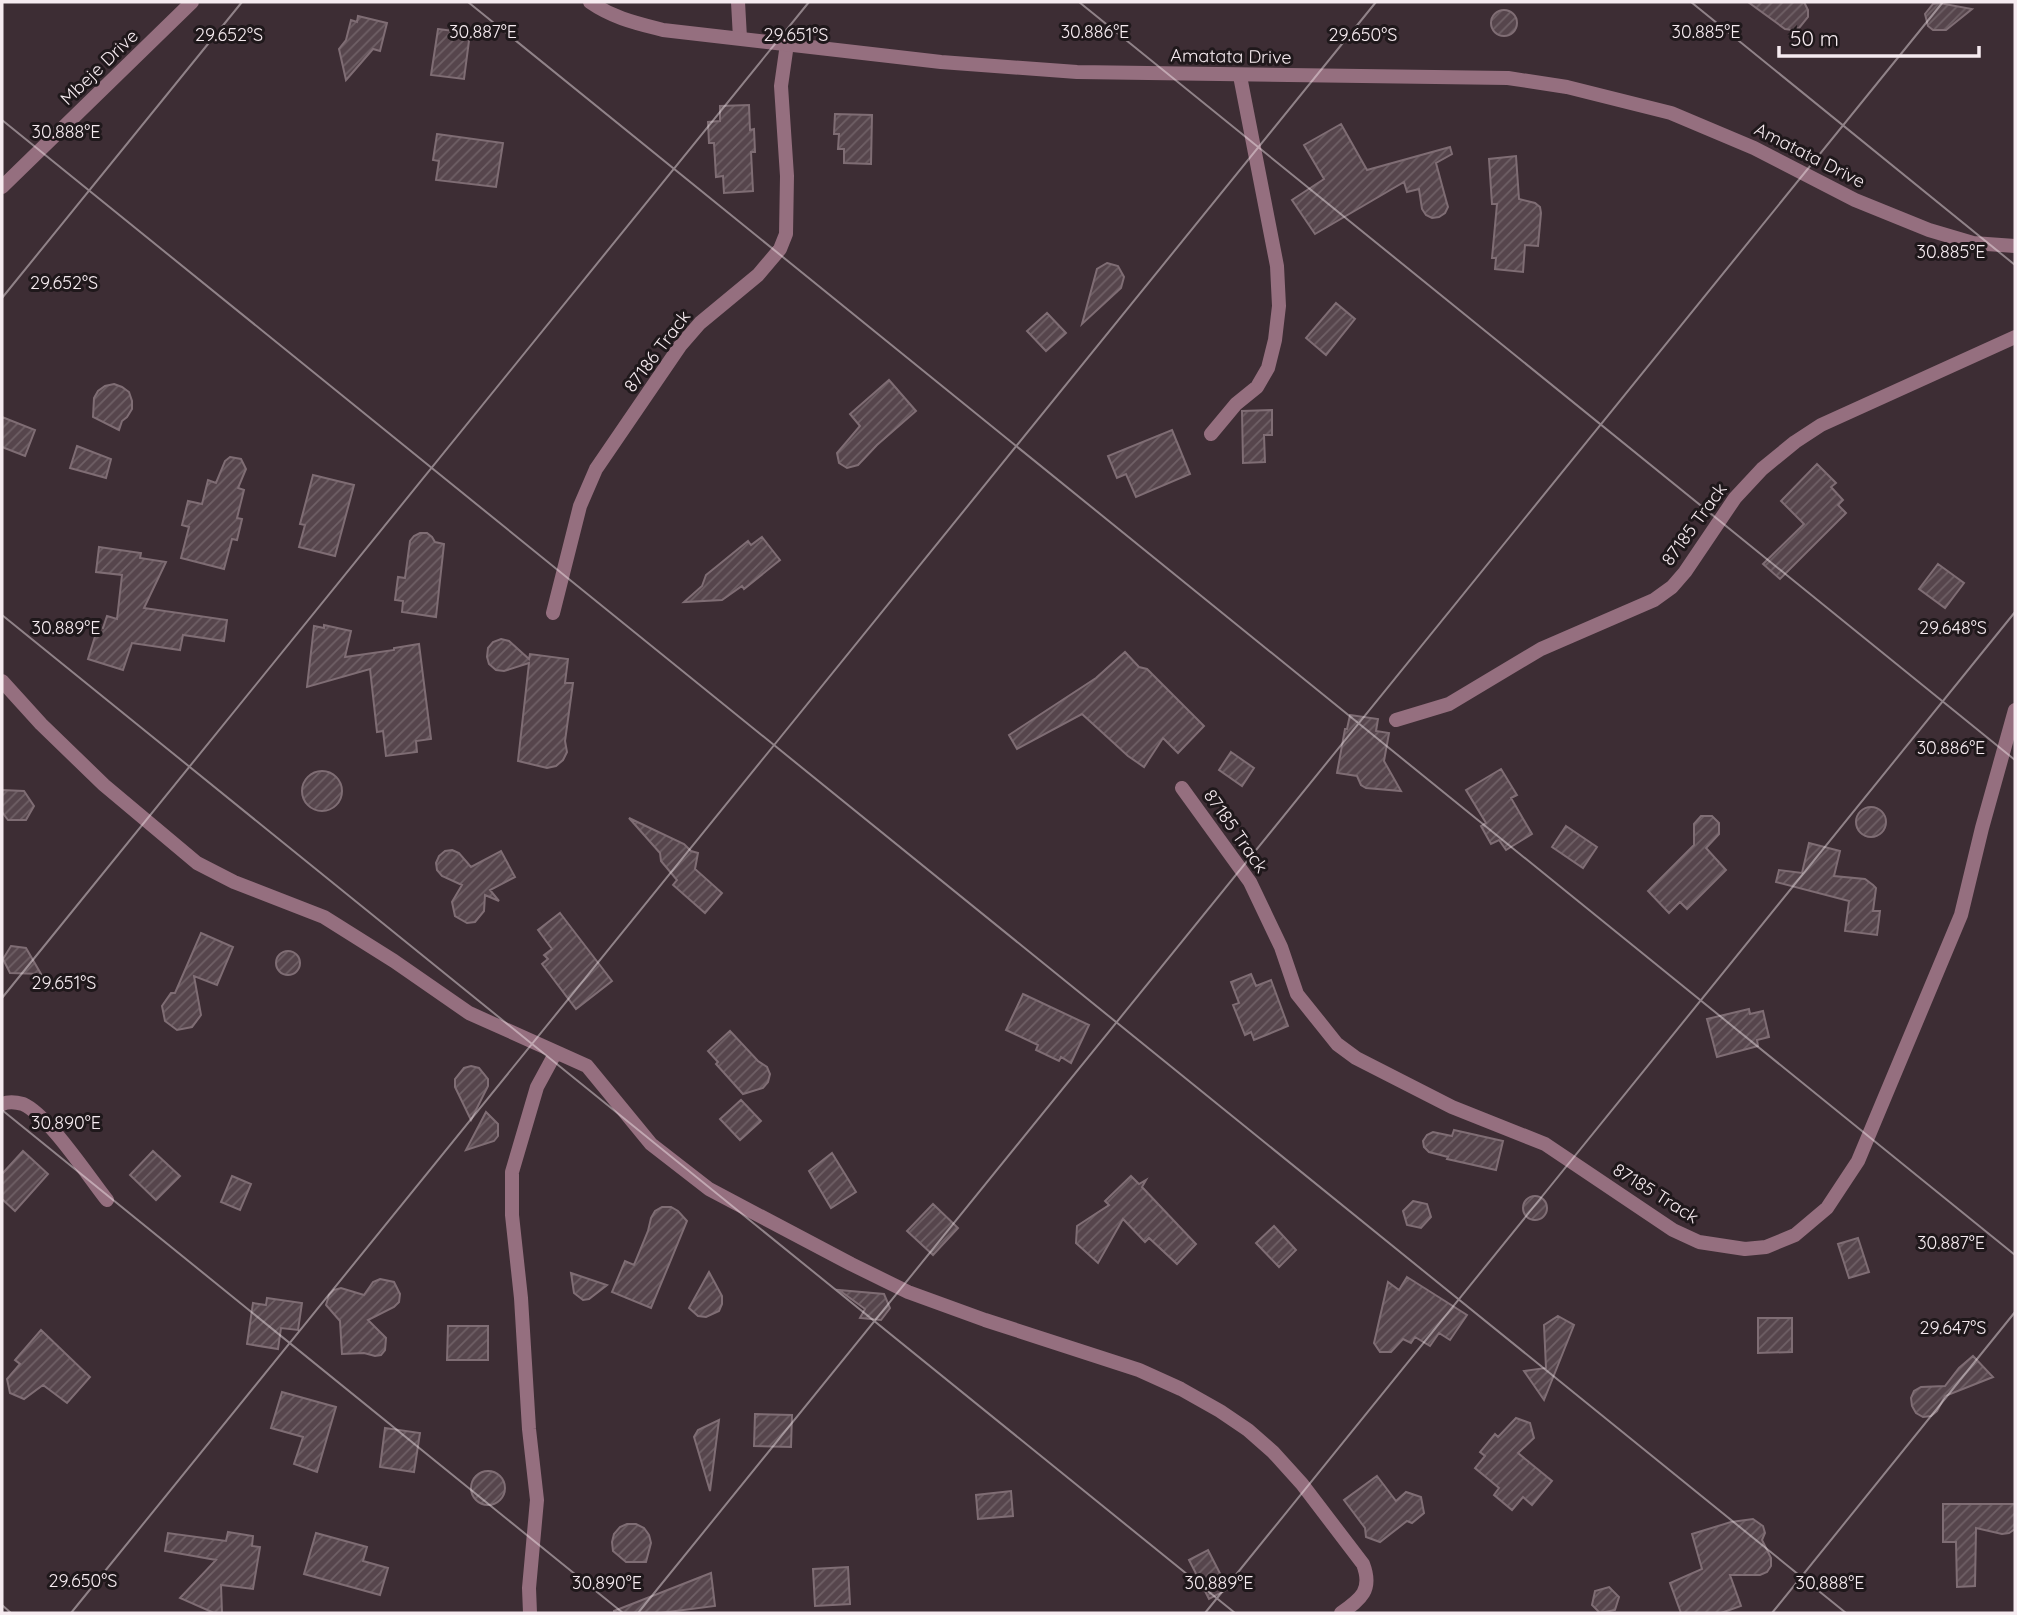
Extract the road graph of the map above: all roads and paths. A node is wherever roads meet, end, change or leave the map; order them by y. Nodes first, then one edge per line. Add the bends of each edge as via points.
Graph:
1 (192, 2) edge
2 (590, 2) edge
3 (738, 2) edge
4 (740, 38) junction
5 (787, 44) junction
6 (1240, 76) junction
7 (2, 187) edge
8 (2015, 246) edge
9 (2015, 337) edge
10 (1211, 434) dead end
11 (553, 613) dead end
12 (2, 681) edge
13 (2015, 710) edge
14 (1396, 720) dead end
15 (1182, 788) dead end
16 (556, 1052) junction
17 (2, 1104) edge
18 (107, 1199) dead end
19 (530, 1613) edge
20 (1341, 1613) edge

1 - 7 street, Mbeje Drive
2 - 4 street, Amatata Drive via 626,21 663,30
3 - 4 street
4 - 5 street, Amatata Drive
5 - 6 street, Amatata Drive via 1077,72
5 - 11 street, 87186 Track via 781,86 786,234 780,249 680,346 597,469 580,506
6 - 8 street, Amatata Drive via 1508,78 1567,87 1671,113 1929,230 1973,243
6 - 10 street via 1277,266 1279,306 1268,368
9 - 14 street, 87185 Track via 1821,425 1795,442 1735,498 1685,572 1654,600 1541,649 1449,704
12 - 16 street via 104,785 197,863 324,917 469,1013
13 - 15 street, 87185 Track via 1961,915 1858,1161 1827,1208 1795,1235 1745,1250 1699,1242 1673,1230 1545,1144 1452,1107 1337,1044 1297,993 1250,883
16 - 19 street via 537,1087 513,1172 512,1214 537,1500
16 - 20 street via 587,1066 651,1144 709,1189 908,1292 1139,1370 1181,1389 1248,1430 1302,1484 1363,1564 1368,1576 1363,1595
17 - 18 street via 24,1105 39,1116

